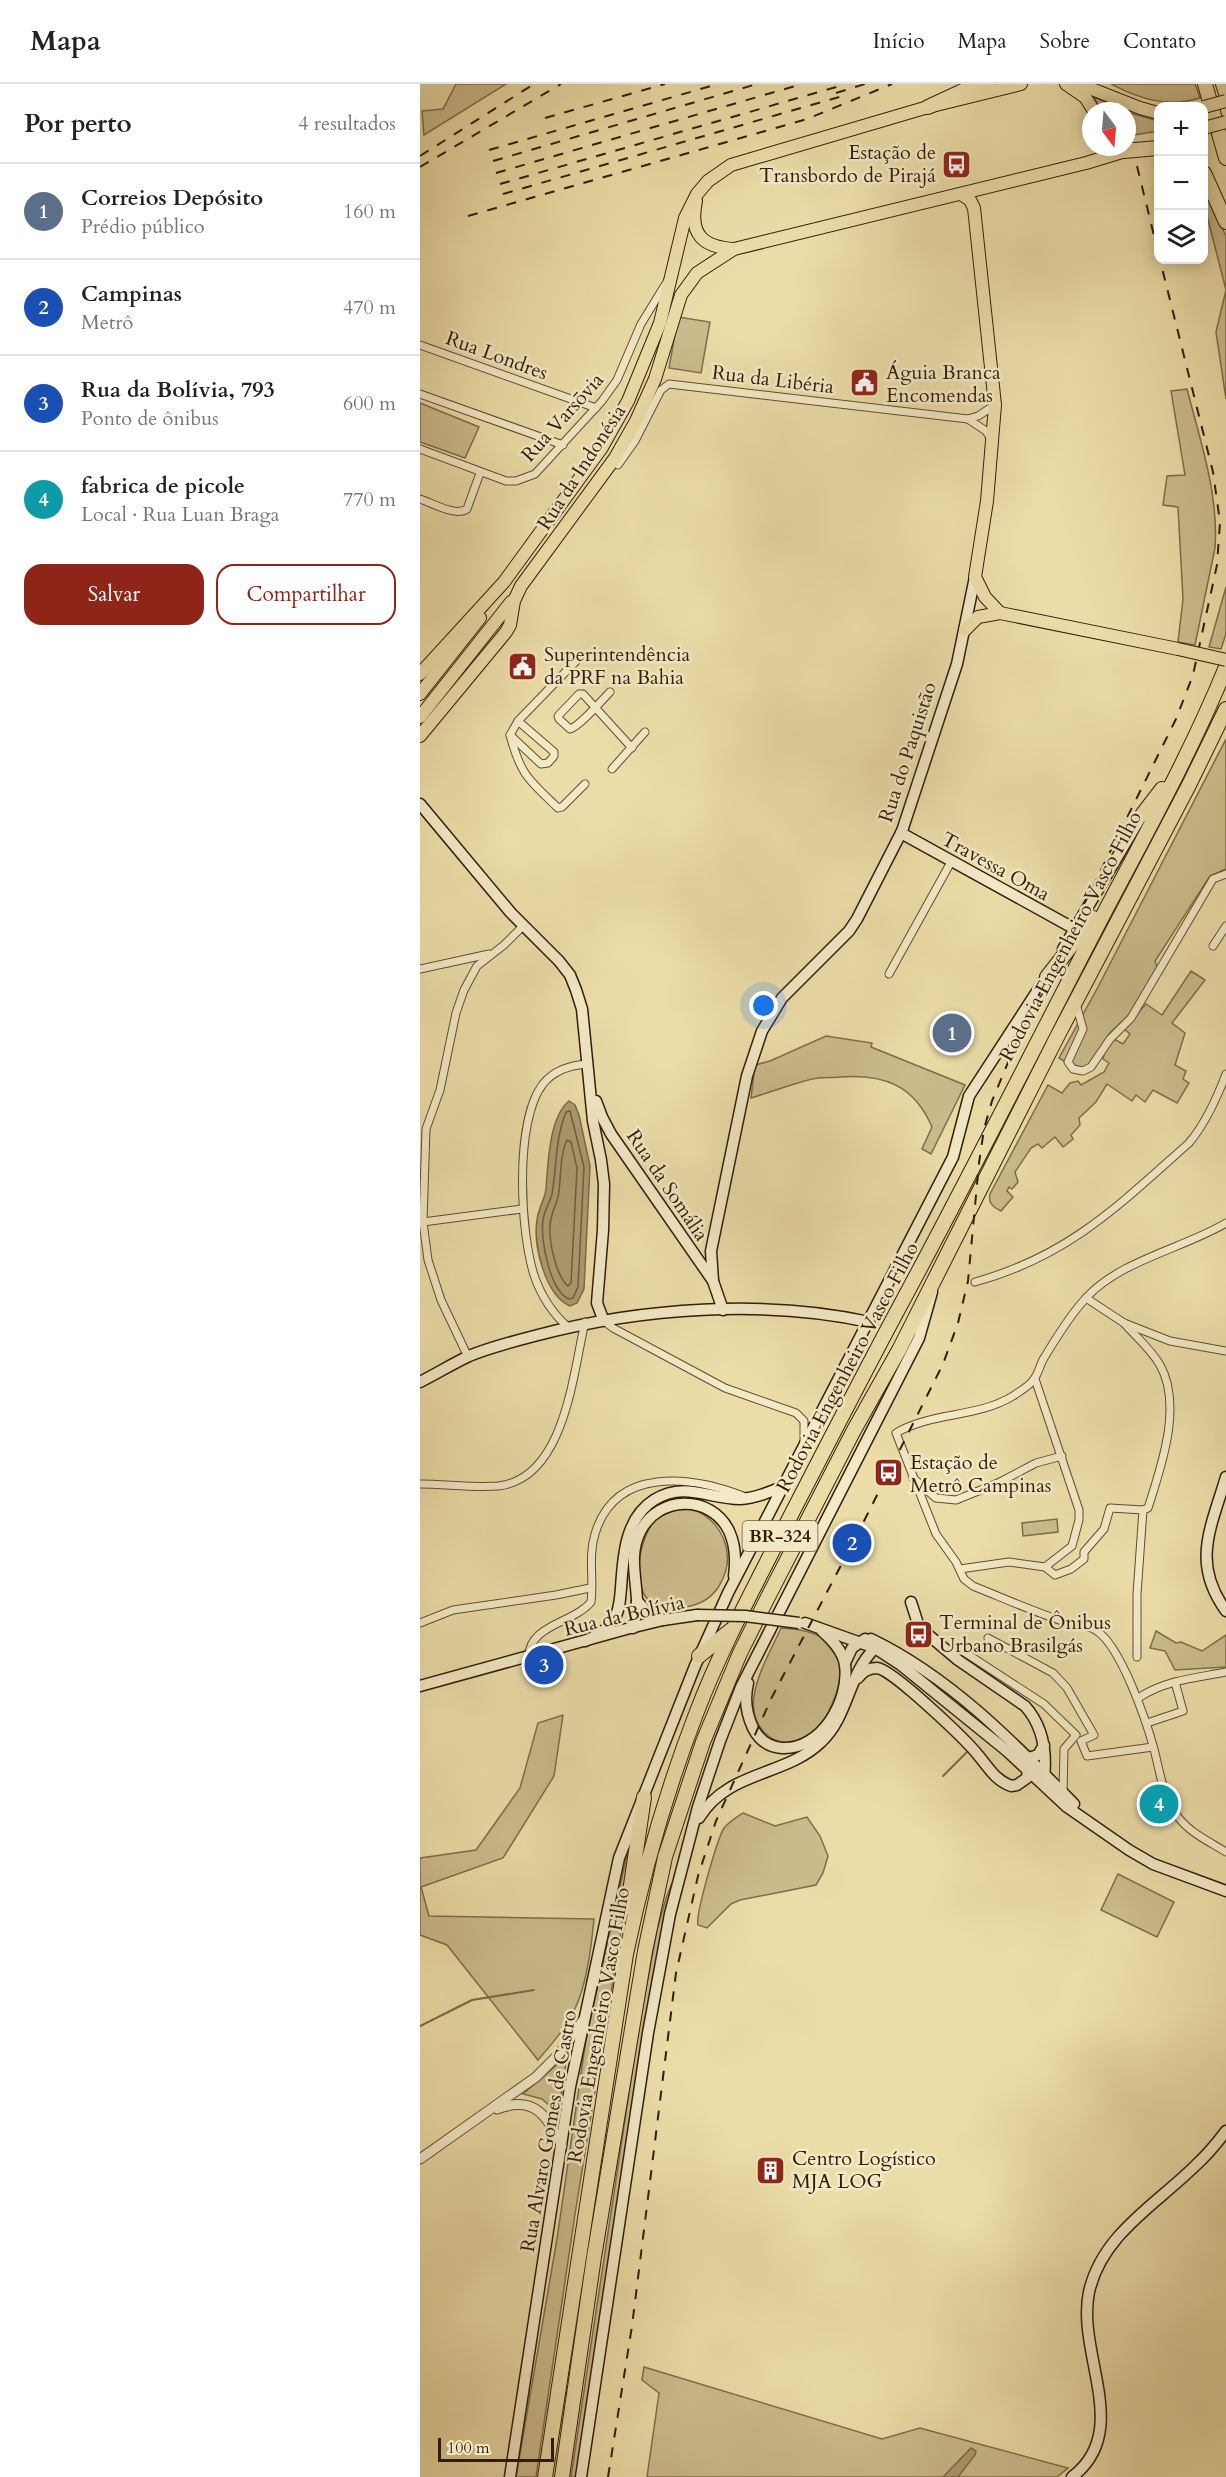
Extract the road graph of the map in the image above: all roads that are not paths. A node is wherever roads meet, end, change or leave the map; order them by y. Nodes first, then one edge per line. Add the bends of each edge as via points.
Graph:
1 (988, 84) edge
2 (1022, 84) edge
3 (1066, 84) edge
4 (1079, 84) edge
5 (1205, 84) edge
6 (1223, 84) edge
7 (1226, 93) edge
8 (1226, 101) edge
9 (1088, 102) edge
10 (1208, 106) edge
11 (927, 107) junction
12 (1154, 112) edge
13 (1226, 122) edge
14 (1208, 127) edge
15 (1154, 143) edge
16 (1136, 148) edge
17 (1154, 148) edge
18 (1136, 151) edge
19 (1092, 156) edge
20 (1110, 156) edge
21 (1226, 158) edge
22 (1086, 163) junction
23 (1208, 184) edge
24 (698, 194) junction
25 (961, 194) junction
26 (1226, 222) edge
27 (734, 249) junction
28 (671, 274) junction
29 (420, 345) edge
30 (420, 394) edge
31 (994, 405) junction
32 (596, 408) junction
33 (968, 419) junction
34 (993, 443) junction
35 (563, 445) junction
36 (420, 449) edge
37 (618, 465) dead end
38 (480, 472) junction
39 (420, 499) edge
40 (975, 577) junction
41 (504, 582) junction
42 (515, 597) junction
43 (1000, 613) junction
44 (965, 630) junction
45 (578, 659) dead end
46 (1226, 660) edge
47 (1226, 667) edge
48 (420, 674) edge
49 (610, 692) dead end
50 (420, 693) edge
51 (594, 707) junction
52 (1226, 709) edge
53 (420, 717) edge
54 (518, 721) junction
55 (645, 732) dead end
56 (510, 735) junction
57 (420, 736) edge
58 (632, 748) junction
59 (1182, 763) junction
60 (612, 769) dead end
61 (585, 784) dead end
62 (420, 803) edge
63 (1142, 815) joint
64 (901, 833) junction
65 (1138, 848) junction
66 (951, 862) junction
67 (1226, 874) edge
68 (523, 926) junction
69 (1226, 926) edge
70 (1074, 928) junction
71 (1213, 946) dead end
72 (492, 953) junction
73 (420, 969) edge
74 (889, 974) dead end
75 (1047, 977) junction
76 (1075, 1002) junction
77 (588, 1064) junction
78 (1226, 1074) edge
79 (589, 1078) junction
80 (624, 1152) junction
81 (601, 1160) junction
82 (522, 1209) junction
83 (423, 1222) junction
84 (1226, 1223) edge
85 (711, 1251) junction
86 (693, 1254) junction
87 (937, 1271) junction
88 (713, 1281) junction
89 (975, 1282) dead end
90 (1086, 1298) junction
91 (723, 1310) junction
92 (603, 1319) junction
93 (585, 1322) junction
94 (869, 1322) junction
95 (1124, 1323) junction
96 (568, 1327) junction
97 (1226, 1351) edge
98 (468, 1357) junction
99 (1035, 1379) junction
100 (420, 1382) edge
101 (804, 1445) junction
102 (1062, 1456) junction
103 (1226, 1477) edge
104 (912, 1478) junction
105 (420, 1484) edge
106 (784, 1486) junction
107 (748, 1498) junction
108 (1143, 1510) junction
109 (1045, 1567) junction
110 (960, 1569) junction
111 (734, 1583) junction
112 (590, 1588) junction
113 (637, 1601) junction
114 (911, 1602) dead end
115 (619, 1609) junction
116 (1226, 1611) edge
117 (663, 1620) junction
118 (420, 1623) edge
119 (802, 1623) junction
120 (735, 1627) junction
121 (632, 1628) junction
122 (820, 1629) junction
123 (988, 1638) dead end
124 (864, 1640) junction
125 (585, 1641) junction
126 (875, 1648) junction
127 (958, 1648) dead end
128 (699, 1656) junction
129 (529, 1657) junction
130 (1137, 1657) dead end
131 (845, 1663) junction
132 (753, 1665) junction
133 (1226, 1672) edge
134 (1175, 1682) junction
135 (854, 1684) junction
136 (420, 1686) edge
137 (1140, 1697) dead end
138 (1150, 1722) dead end
139 (1044, 1745) junction
140 (1154, 1747) junction
141 (1029, 1758) junction
142 (1029, 1773) junction
143 (1044, 1780) junction
144 (1063, 1793) junction
145 (644, 1797) junction
146 (1095, 1826) junction
147 (686, 1852) junction
148 (1226, 1852) edge
149 (1226, 1891) edge
150 (626, 1954) junction
151 (584, 2018) junction
152 (478, 2118) junction
153 (1226, 2131) edge
154 (562, 2146) junction
155 (420, 2159) edge
156 (510, 2477) edge
157 (545, 2477) edge
158 (562, 2477) edge
159 (581, 2477) edge
160 (1072, 2477) edge

1 - 11 highway
2 - 11 main road, Rua da Indonésia
3 - 9 main road
4 - 12 main road
5 - 21 highway
6 - 7 highway
8 - 10 main road, bridge
11 - 24 main road, Rua da Indonésia via 731,165
13 - 14 main road, bridge
15 - 16 main road, Rua da Indonésia
17 - 18 highway
19 - 22 main road
20 - 22 main road, Rua da Indonésia
22 - 25 main road, Rua da Indonésia
23 - 26 highway
24 - 27 main road via 694,217 700,238 709,245
24 - 28 main road, Rua da Indonésia via 685,218
25 - 27 main road, Rua da Indonésia
25 - 31 main road, Rua do Paquistão via 974,208
27 - 42 main road, Rua da Indonésia via 697,273 681,296 655,379 636,422 615,458
28 - 32 street, Rua Varsōvia via 641,324 617,380
28 - 41 main road, Rua da Indonésia via 660,323 620,416 602,449
29 - 32 street, Rua Londres
30 - 35 street
31 - 33 street
31 - 34 main road, Rua do Paquistão
32 - 35 street, Rua Varsōvia
33 - 34 street via 986,431
33 - 37 street, Rua da Libéria via 669,384 661,390 636,441
34 - 40 main road, Rua do Paquistão
35 - 38 street, Rua Varsōvia via 526,479 506,481
36 - 38 street, Rua Varsōvia
38 - 39 street via 463,512
40 - 43 main road via 985,597
40 - 44 main road, Rua do Paquistão
41 - 48 main road
41 - 50 main road
42 - 53 main road
42 - 57 main road, Rua da Indonésia via 506,632
43 - 44 main road via 978,617
43 - 46 main road, bridge
44 - 64 main road, Rua do Paquistão
45 - 54 street
47 - 59 highway, Rodovia Engenheiro Vasco Filho / BR-324
49 - 51 street
51 - 51 street via 572,728 558,718 579,694
51 - 58 street
52 - 76 highway, Rodovia Engenheiro Vasco Filho / BR-324
54 - 56 street
54 - 56 street via 554,756 542,764
55 - 58 street
56 - 61 street via 525,776 558,808
58 - 60 street
59 - 63 highway
59 - 65 highway, Rodovia Engenheiro Vasco Filho / BR-324
62 - 68 main road
63 - 70 main road, Rodovia Engenheiro Vasco Filho
64 - 66 main road, Travessa Oma
64 - 85 main road, Rua do Paquistão via 849,931 782,998 762,1032 747,1076
65 - 75 highway via 1085,930
65 - 120 highway, Rodovia Engenheiro Vasco Filho / BR-324
66 - 70 main road, Travessa Oma
66 - 74 street
67 - 76 street via 1213,879 1131,1018 1110,1038 1095,1064 1083,1071 1073,1070 1068,1062 1083,1029
68 - 72 street
68 - 77 main road via 570,975 582,1009
69 - 71 street
70 - 75 main road, Rodovia Engenheiro Vasco Filho
72 - 73 street
72 - 83 street via 477,966 456,1013 445,1072 426,1129
75 - 94 main road, Rodovia Engenheiro Vasco Filho via 969,1096 953,1157
76 - 87 highway, Rodovia Engenheiro Vasco Filho / BR-324
77 - 79 main road
77 - 82 street via 559,1071 544,1083 535,1098 526,1136
78 - 89 street via 1196,1135 1100,1222 1034,1262
79 - 80 main road, Rua da Somália via 602,1117
79 - 81 main road
80 - 81 main road via 612,1151
80 - 86 main road, Rua da Somália
81 - 92 main road via 604,1204 597,1303
82 - 83 street
82 - 96 street via 535,1279 548,1304
83 - 98 street via 433,1278
84 - 90 street via 1104,1282
85 - 86 main road via 704,1256
85 - 88 main road, Rua do Paquistão
86 - 88 main road, Rua da Somália
87 - 132 main road via 919,1338
87 - 158 highway, Rodovia Engenheiro Vasco Filho / BR-324 via 740,1653 703,1742 665,1857 630,2033
88 - 91 main road, Rua da Somália
90 - 95 street
90 - 99 street via 1043,1359
91 - 92 main road
91 - 94 main road via 787,1311
92 - 93 main road
92 - 101 street via 725,1388 796,1413 804,1421
93 - 96 main road
93 - 105 street via 562,1425 543,1460 532,1471 498,1486
94 - 101 main road, Rodovia Engenheiro Vasco Filho
95 - 97 street via 1178,1344
95 - 108 street via 1155,1357 1164,1372 1170,1396 1170,1432 1148,1508
96 - 98 main road
98 - 100 main road
99 - 102 street
99 - 104 street via 1013,1396 988,1407 914,1424 896,1433
101 - 106 main road, Rodovia Engenheiro Vasco Filho
102 - 104 street via 1036,1463 956,1500 936,1498
102 - 109 street via 1079,1520 1072,1546
103 - 116 main road via 1206,1564 1211,1586
104 - 110 street via 936,1534
106 - 107 main road
106 - 111 main road, Rodovia Engenheiro Vasco Filho
107 - 112 street via 678,1480 629,1491 605,1511 595,1533
107 - 115 main road via 688,1491 664,1495 645,1508 628,1536
108 - 109 street via 1110,1508 1104,1529 1084,1552 1083,1559 1055,1575
108 - 130 street
109 - 110 street via 1009,1562
110 - 140 street via 973,1586 1098,1631 1128,1678
111 - 113 main road via 735,1551 724,1522 698,1504 678,1503 652,1515 638,1537 634,1561
111 - 128 main road, Rodovia Engenheiro Vasco Filho
112 - 118 street via 453,1610
112 - 129 street via 590,1604 534,1638
113 - 117 main road
113 - 121 main road
114 - 139 main road via 919,1627 1031,1713 1038,1722
115 - 121 main road
115 - 125 main road via 604,1630
117 - 119 main road, Rua da Bolívia, bridge via 745,1617
117 - 121 main road, Rua da Bolívia
119 - 122 main road, Rua da Bolívia
119 - 124 main road, Rua da Bolívia via 829,1624
120 - 128 highway
120 - 150 highway, Rodovia Engenheiro Vasco Filho / BR-324 via 697,1710 670,1787
121 - 125 main road, Rua da Bolívia
122 - 124 main road, Rua da Bolívia
122 - 131 main road via 836,1644
123 - 140 street via 1043,1666 1062,1681 1094,1735 1081,1741 1087,1756
124 - 126 main road, Rua da Bolívia
124 - 131 main road via 852,1648
124 - 141 main road, Rua da Bolívia via 908,1657 970,1704
125 - 129 main road, Rua da Bolívia
126 - 135 main road via 863,1659
126 - 142 main road, Rua da Bolívia via 964,1716
127 - 144 street via 1044,1704 1076,1735 1064,1749
128 - 145 main road, Rodovia Engenheiro Vasco Filho
129 - 136 main road, Rua da Bolívia
131 - 132 main road via 841,1693 828,1723 811,1740 792,1748 770,1746 752,1725 745,1698
132 - 147 main road via 720,1741
133 - 134 street
134 - 137 street via 1158,1686
134 - 138 street via 1183,1711
135 - 142 main road via 863,1671 883,1670 940,1717 1000,1782 1017,1785
135 - 147 main road via 840,1717 821,1743 808,1753 741,1781 717,1796 699,1818
139 - 141 main road via 1038,1755
139 - 143 main road
140 - 148 street via 1167,1797 1178,1818
141 - 142 main road
141 - 143 main road, Rua da Bolívia
142 - 143 main road, Rua da Bolívia
143 - 144 main road, Rua da Bolívia
143 - 146 main road, Rua da Bolívia via 1067,1807
144 - 146 main road, Rua da Bolívia
145 - 150 highway
145 - 151 main road, Rua Alvaro Gomes de Castro via 619,1858
146 - 149 main road, Rua da Bolívia via 1153,1864
147 - 159 main road via 648,2033
150 - 157 highway, Rodovia Engenheiro Vasco Filho / BR-324
151 - 152 street via 550,2064
151 - 154 main road, Rua Alvaro Gomes de Castro
152 - 154 street via 510,2105 532,2107 550,2122
152 - 155 street
153 - 160 main road via 1197,2165 1136,2218 1099,2267 1090,2290 1087,2323 1102,2424 1095,2451
154 - 156 main road, Rua Alvaro Gomes de Castro

